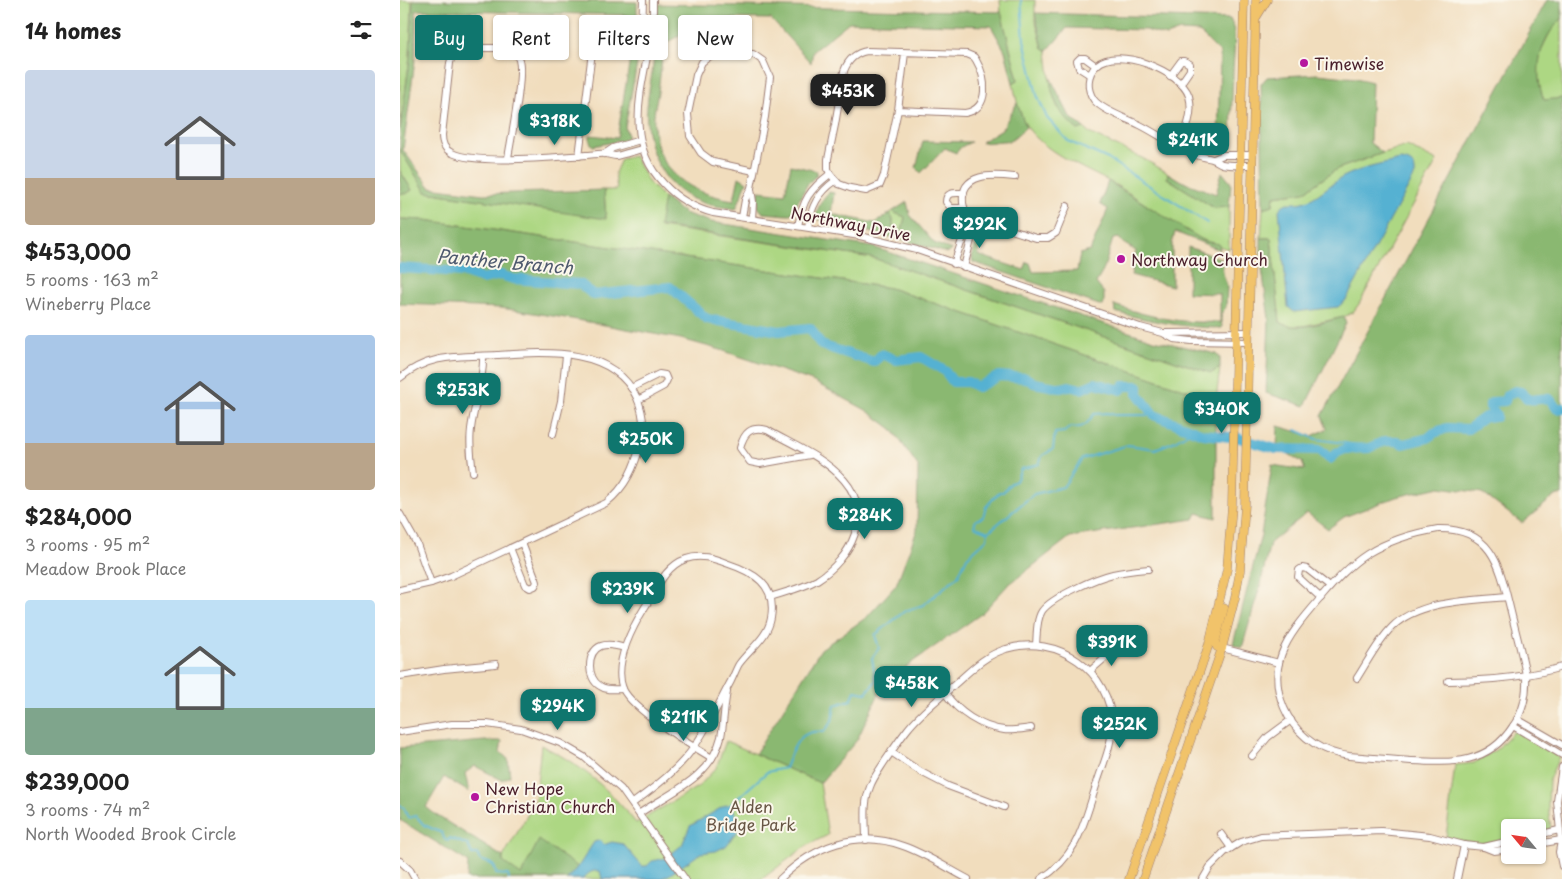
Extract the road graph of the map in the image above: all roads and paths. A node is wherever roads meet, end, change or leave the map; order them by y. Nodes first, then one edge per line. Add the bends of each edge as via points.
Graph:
1 (643, 0) edge
2 (653, 0) edge
3 (1236, 0) edge
4 (1244, 0) edge
5 (1256, 0) edge
6 (1267, 0) edge
7 (643, 15) edge
8 (653, 15) edge
9 (1243, 16) junction
10 (1256, 18) junction
11 (905, 53) junction
12 (591, 60) edge
13 (646, 60) edge
14 (1096, 66) junction
15 (1255, 70) junction
16 (1242, 73) junction
17 (1090, 75) junction
18 (1170, 76) junction
19 (1181, 83) junction
20 (898, 110) junction
21 (640, 140) junction
22 (1179, 147) junction
23 (642, 149) junction
24 (604, 154) junction
25 (1239, 155) junction
26 (1253, 155) junction
27 (579, 156) junction
28 (508, 158) junction
29 (1214, 159) junction
30 (1239, 164) junction
31 (1253, 165) junction
32 (754, 171) junction
33 (830, 174) junction
34 (1015, 177) dead end
35 (835, 182) junction
36 (751, 188) junction
37 (964, 193) junction
38 (1067, 206) dead end
39 (964, 208) junction
40 (742, 217) junction
41 (752, 219) junction
42 (972, 224) junction
43 (798, 226) junction
44 (808, 227) junction
45 (954, 264) junction
46 (964, 267) junction
47 (1237, 332) junction
48 (1249, 332) junction
49 (1163, 334) junction
50 (1236, 342) junction
51 (1249, 342) junction
52 (483, 356) junction
53 (566, 356) junction
54 (400, 378) edge
55 (631, 388) junction
56 (638, 400) junction
57 (553, 434) dead end
58 (810, 455) junction
59 (473, 472) dead end
60 (400, 514) edge
61 (522, 543) junction
62 (510, 548) junction
63 (1148, 569) dead end
64 (1227, 569) junction
65 (431, 583) junction
66 (1330, 587) junction
67 (400, 590) edge
68 (770, 597) junction
69 (1507, 597) junction
70 (1321, 598) junction
71 (1036, 645) junction
72 (625, 648) junction
73 (1222, 648) junction
74 (1127, 651) dead end
75 (1279, 663) junction
76 (496, 664) dead end
77 (1562, 667) edge
78 (1090, 671) junction
79 (1526, 675) junction
80 (400, 676) edge
81 (1357, 678) dead end
82 (731, 680) junction
83 (1448, 681) dead end
84 (624, 689) junction
85 (945, 693) junction
86 (1517, 719) junction
87 (1291, 720) junction
88 (1513, 726) junction
89 (1031, 728) dead end
90 (400, 732) edge
91 (1562, 745) edge
92 (694, 747) junction
93 (891, 752) junction
94 (1562, 755) edge
95 (1252, 756) dead end
96 (712, 758) junction
97 (1562, 767) edge
98 (633, 803) junction
99 (1004, 807) dead end
100 (640, 814) junction
101 (1559, 830) junction
102 (1546, 833) edge
103 (1221, 834) dead end
104 (866, 840) junction
105 (1561, 841) edge
106 (1501, 843) edge
107 (1546, 843) edge
108 (1464, 845) junction
109 (1484, 847) junction
110 (1230, 848) junction
111 (1501, 850) edge
112 (400, 861) edge
113 (1562, 866) edge
114 (1053, 876) edge
115 (415, 879) edge
116 (686, 879) edge
117 (780, 879) edge
118 (968, 879) edge
119 (1041, 879) edge
120 (1129, 879) edge
121 (1143, 879) edge
122 (1204, 879) edge
123 (1457, 879) edge

1 - 7 street, Northway Drive
2 - 8 street, Northway Drive
3 - 9 main road
4 - 9 main road
5 - 10 main road
6 - 10 main road
9 - 16 main road
10 - 15 main road
11 - 20 street
11 - 20 street via 968,54 974,57 984,88 983,100 971,112
11 - 33 street via 868,51 854,56 848,64 828,159
12 - 27 street
13 - 21 street, Northway Drive via 639,109
14 - 17 street
14 - 17 street via 1085,58 1077,61 1079,68
14 - 18 street via 1106,60 1128,58
15 - 16 main road
15 - 26 main road
16 - 25 main road
17 - 22 street via 1089,87 1097,103
18 - 19 street
18 - 19 street via 1181,61 1188,62 1190,70
19 - 22 street via 1189,96 1190,108 1189,121
20 - 35 street via 880,184 866,191
21 - 23 street, Northway Drive
21 - 24 street
22 - 29 street
23 - 24 street via 614,156
23 - 40 street, Northway Drive via 655,174 678,197 704,211
24 - 27 street
25 - 26 street
25 - 29 street via 1223,155
25 - 30 main road
26 - 31 main road
27 - 28 street
28 - 28 street via 520,68 518,57 505,48 466,47 456,51 450,63 442,142 446,149 458,155
29 - 30 street via 1221,164
30 - 31 street
30 - 47 main road
31 - 48 main road
32 - 32 street via 770,83 769,72 763,61 753,54 720,52 707,57 696,74 688,121 692,142 707,158
32 - 36 street
33 - 35 street
33 - 43 street via 806,198
34 - 37 street via 981,176 970,182
35 - 44 street via 818,196
36 - 40 street
36 - 41 street
37 - 39 street
37 - 39 street via 951,193 946,202 951,208
38 - 42 street via 1056,233 1048,238 1036,238 996,225
39 - 42 street
40 - 41 street, Northway Drive
41 - 43 street, Northway Drive
42 - 45 street
42 - 46 street
43 - 44 street, Northway Drive
44 - 45 street, Northway Drive via 917,250
45 - 46 street, Northway Drive
46 - 49 street, Northway Drive
47 - 48 street, Northway Drive
47 - 49 street, Northway Drive
47 - 50 main road
48 - 51 main road
49 - 50 street, Northway Drive via 1192,341
50 - 51 street, Northway Drive
50 - 64 main road
51 - 73 main road via 1240,571
52 - 53 street
52 - 54 street via 428,361
52 - 59 street via 483,375 470,435
53 - 55 street via 603,364
53 - 57 street
55 - 56 street
55 - 56 street via 659,374 665,375 664,386
56 - 61 street via 642,437 634,466 622,487 598,508
58 - 58 street via 760,464 750,462 740,448 749,431 758,428
58 - 68 street via 833,470 851,490 858,507 857,530 845,553 827,573 808,584
60 - 65 street via 417,544
61 - 62 street
61 - 62 street via 537,582 535,586 530,588 525,584
62 - 65 street
63 - 71 street via 1097,578 1051,602 1042,610
64 - 73 main road via 1224,607 1215,643
64 - 120 main road via 1209,644
65 - 67 street
66 - 69 street via 1373,551 1398,540 1444,529 1470,535 1486,547 1499,568
66 - 70 street
66 - 70 street via 1307,569 1299,570 1298,577
68 - 72 street via 760,580 746,570 710,557 685,559 665,574 635,624
68 - 82 street via 772,611 767,629
69 - 79 street
69 - 81 street via 1436,606 1407,615 1383,637
70 - 75 street via 1288,638
71 - 78 street via 1074,657
71 - 85 street via 996,652
72 - 84 street via 621,672
72 - 84 street via 610,644 601,646 592,655 590,671 592,680 599,686 608,690
73 - 75 street
73 - 121 main road
74 - 78 street via 1104,658
75 - 87 street via 1280,694
76 - 80 street
77 - 79 street
78 - 114 street via 1108,700 1112,735 1078,839
79 - 83 street
79 - 86 street via 1526,693
82 - 92 street
82 - 96 street via 721,737
84 - 92 street via 636,704
85 - 89 street via 961,712 991,726 1004,730
85 - 93 street via 915,720
86 - 88 street
86 - 91 street
87 - 88 street via 1312,743 1333,753 1441,763 1482,755 1499,743
87 - 95 street via 1268,737
88 - 94 street
90 - 98 street via 480,723 535,733 584,757
92 - 96 street
92 - 98 street via 671,774
93 - 99 street via 948,786
93 - 104 street via 869,788
96 - 100 street via 692,781
97 - 101 street via 1556,801
98 - 100 street
100 - 116 street
101 - 102 street
101 - 105 street
103 - 110 street
104 - 117 street via 840,843 813,853
104 - 118 street via 902,846
105 - 107 street
105 - 113 street
106 - 109 street
108 - 109 street
108 - 110 street via 1419,834 1364,830 1261,836
108 - 123 street
109 - 111 street
110 - 122 street via 1214,863
112 - 115 street
114 - 119 street

